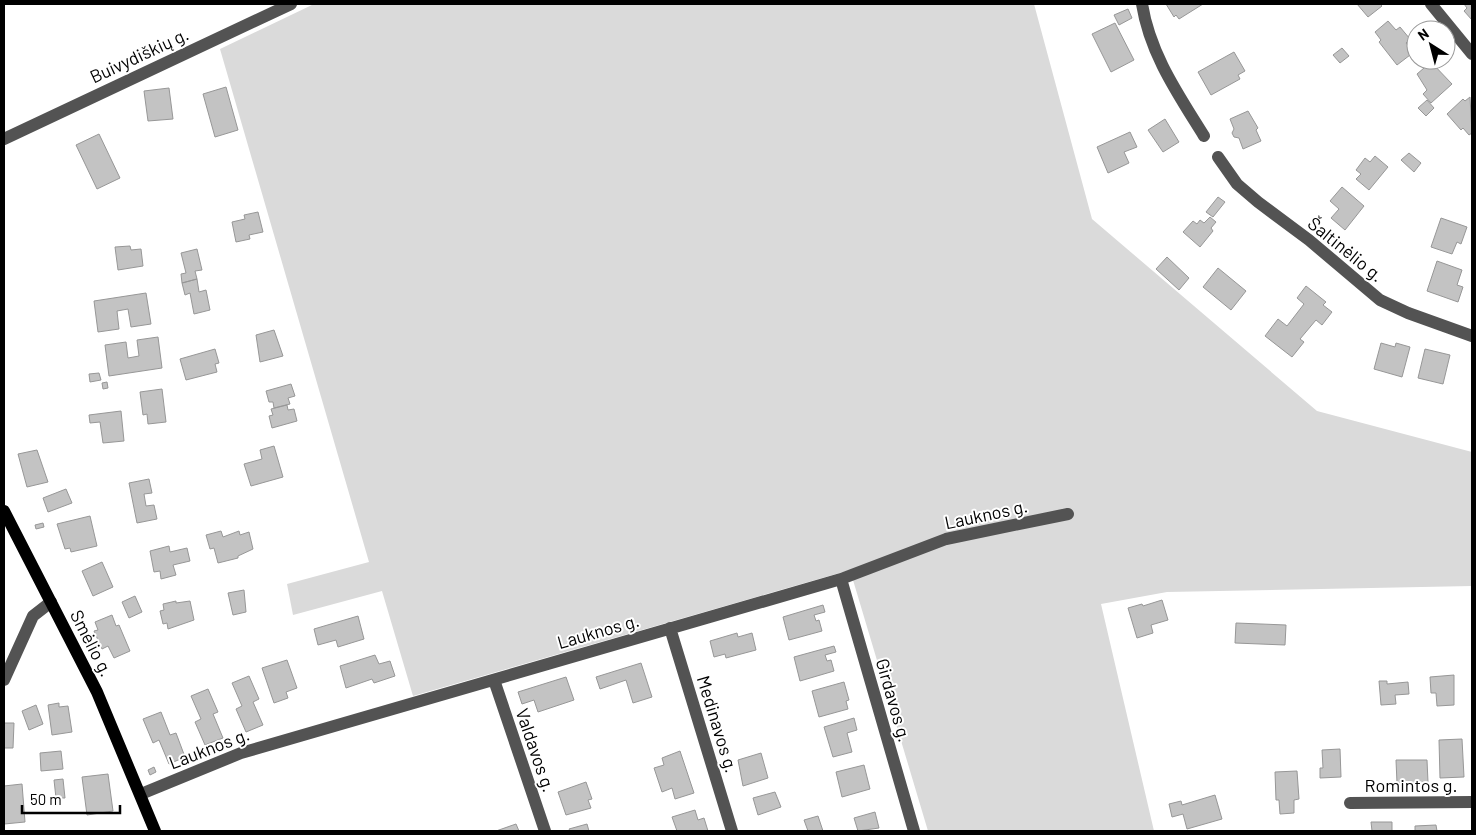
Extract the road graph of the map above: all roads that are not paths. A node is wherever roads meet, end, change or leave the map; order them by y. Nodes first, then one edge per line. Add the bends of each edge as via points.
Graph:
1 (291, 4) edge
2 (1142, 4) edge
3 (1431, 4) edge
4 (1472, 54) edge
5 (1204, 136) dead end
6 (4, 139) edge
7 (1218, 157) dead end
8 (1472, 336) edge
9 (1068, 514) dead end
10 (5, 515) edge
11 (841, 579) junction
12 (51, 602) junction
13 (670, 628) junction
14 (4, 680) edge
15 (494, 680) junction
16 (141, 794) junction
17 (1472, 802) edge
18 (1350, 803) dead end
19 (155, 831) edge
20 (545, 831) edge
21 (732, 831) edge
22 (914, 831) edge

1 - 6 street, Buivydiškių g.
2 - 5 street via 1150,40 1158,58
3 - 4 street
7 - 8 street, Šaltinėlio g. via 1237,184 1380,300 1408,314
9 - 11 street, Lauknos g. via 946,539
10 - 12 main road, Smėlio g.
11 - 13 street, Lauknos g.
11 - 22 street, Girdavos g.
12 - 14 street via 33,616
12 - 16 main road, Smėlio g. via 97,692
13 - 15 street, Lauknos g.
13 - 21 street, Medinavos g.
15 - 16 street, Lauknos g. via 241,753
15 - 20 street, Valdavos g.
16 - 19 main road, Smėlio g.
17 - 18 street, Romintos g.

